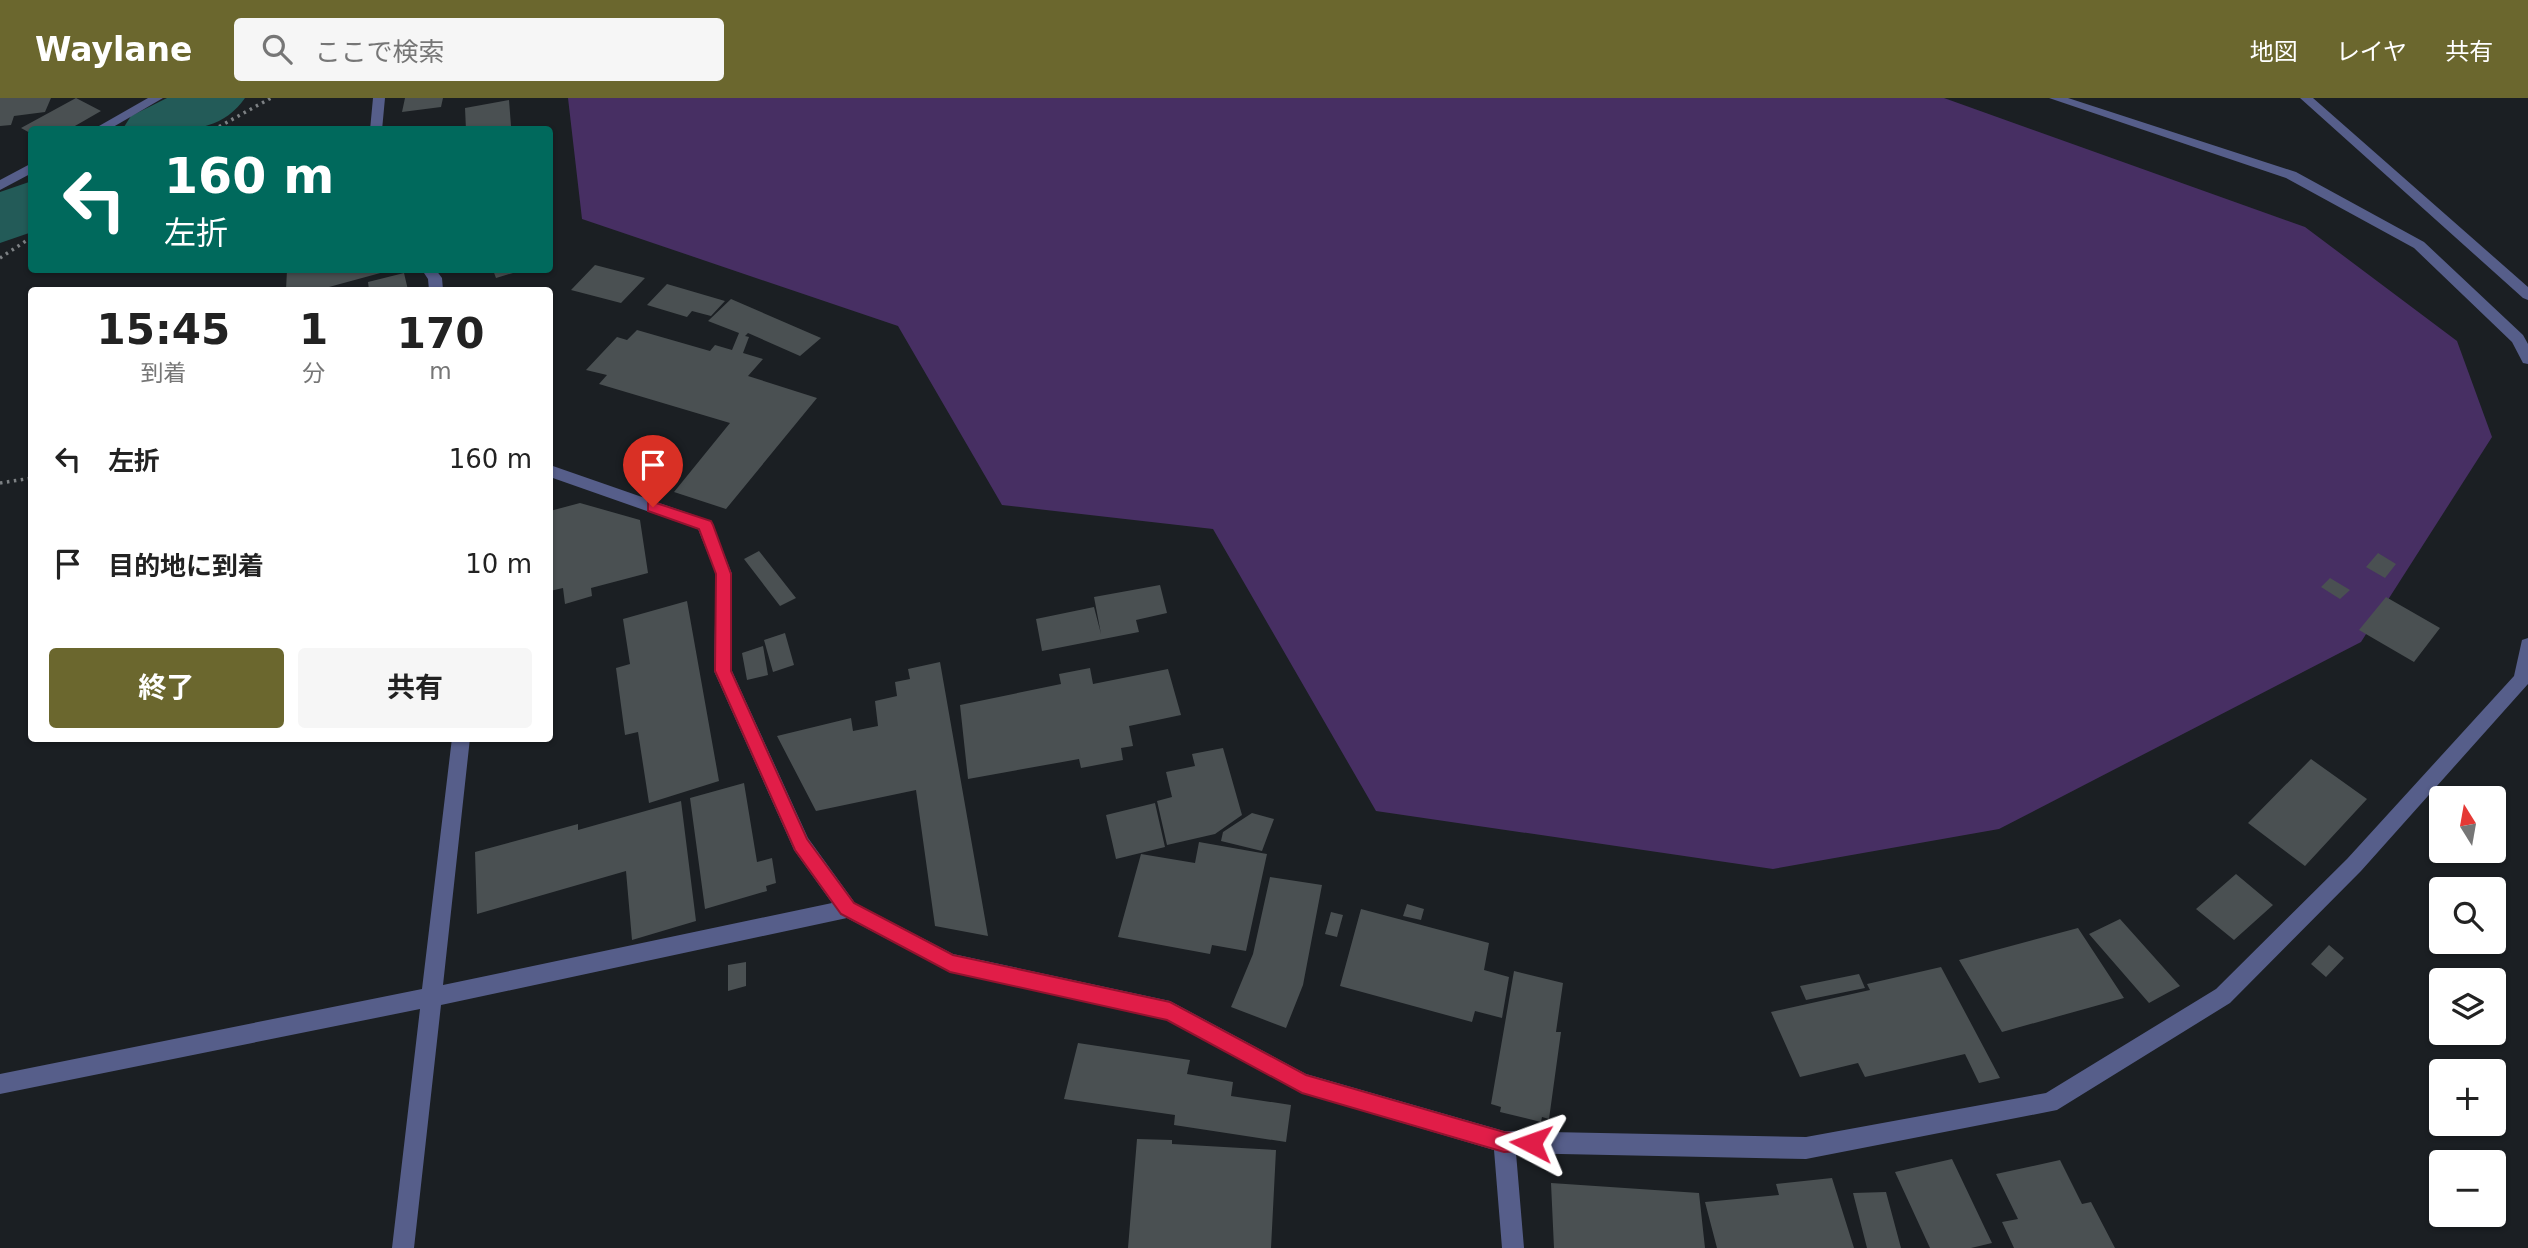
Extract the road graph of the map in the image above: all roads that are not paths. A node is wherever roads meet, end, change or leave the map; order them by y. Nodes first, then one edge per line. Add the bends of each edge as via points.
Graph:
1 (157, 98) edge
2 (379, 98) edge
3 (2055, 98) edge
4 (2306, 98) edge
5 (104, 126) edge
6 (376, 126) edge
7 (28, 169) edge
8 (0, 186) edge
9 (2528, 295) edge
10 (2528, 359) edge
11 (553, 472) edge
12 (2528, 645) edge
13 (461, 742) edge
14 (848, 909) junction
15 (433, 997) junction
16 (0, 1084) edge
17 (1504, 1142) junction
18 (403, 1248) edge
19 (1514, 1248) edge

1 - 5 street
2 - 6 street
3 - 10 street via 2291,175 2419,245 2518,339
4 - 9 street
7 - 8 street
11 - 14 street via 705,525 724,574 723,671 801,844
12 - 17 street via 2522,679 2354,865 2223,996 2049,1103 1806,1148
13 - 15 street
14 - 15 street
14 - 17 street via 950,963 1170,1011 1302,1083
15 - 16 street
15 - 18 street
17 - 19 street

